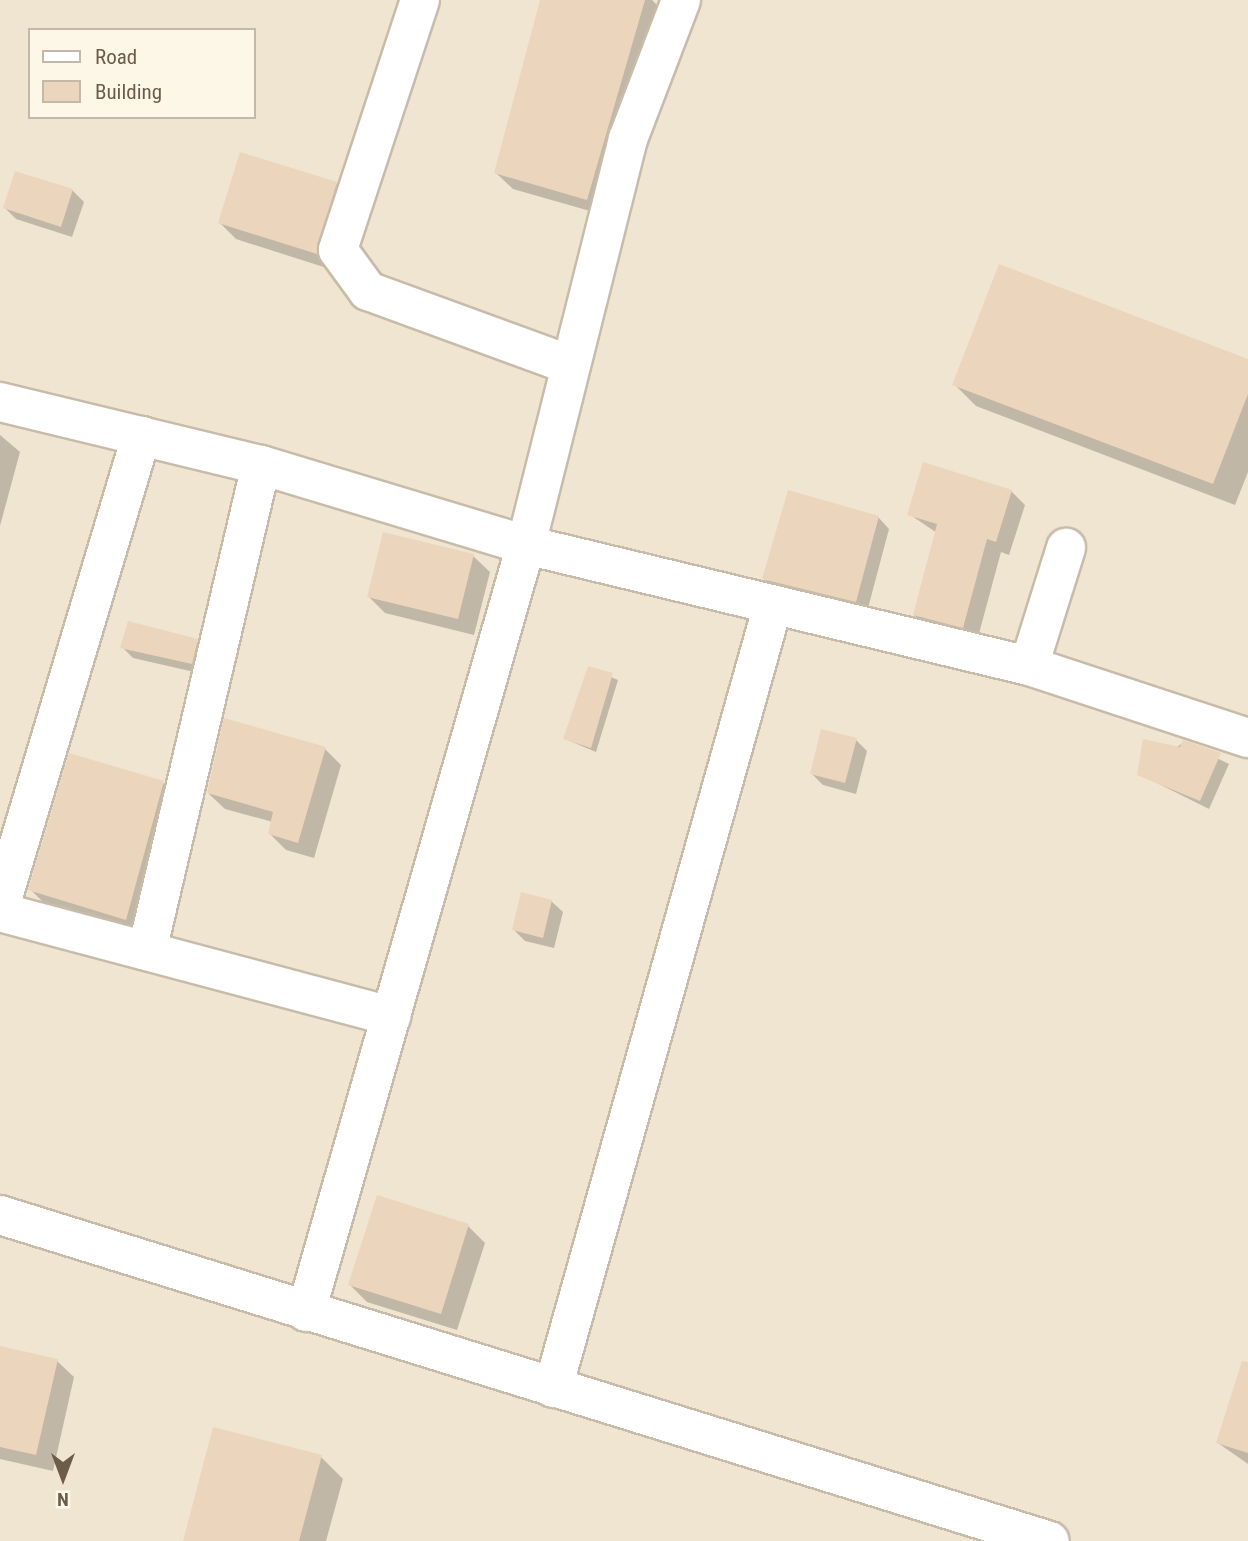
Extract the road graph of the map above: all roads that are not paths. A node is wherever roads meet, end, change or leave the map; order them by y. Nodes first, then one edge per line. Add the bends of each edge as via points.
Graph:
1 (420, 0) edge
2 (681, 0) edge
3 (567, 364) junction
4 (0, 402) edge
5 (141, 436) junction
6 (261, 465) junction
7 (526, 545) junction
8 (1066, 548) dead end
9 (774, 605) junction
10 (1029, 666) junction
11 (1248, 738) edge
12 (0, 909) edge
13 (147, 951) junction
14 (391, 1016) junction
15 (0, 1214) edge
16 (306, 1312) junction
17 (553, 1388) junction
18 (1050, 1541) edge

1 - 3 street via 338,250 368,291
2 - 3 street via 628,139
3 - 7 street
4 - 5 street
5 - 6 street
5 - 12 street
6 - 7 street
6 - 13 street
7 - 9 street
7 - 14 street
8 - 10 street
9 - 10 street
9 - 17 street
10 - 11 street
12 - 13 street
13 - 14 street
14 - 16 street
15 - 16 street
16 - 17 street
17 - 18 street

